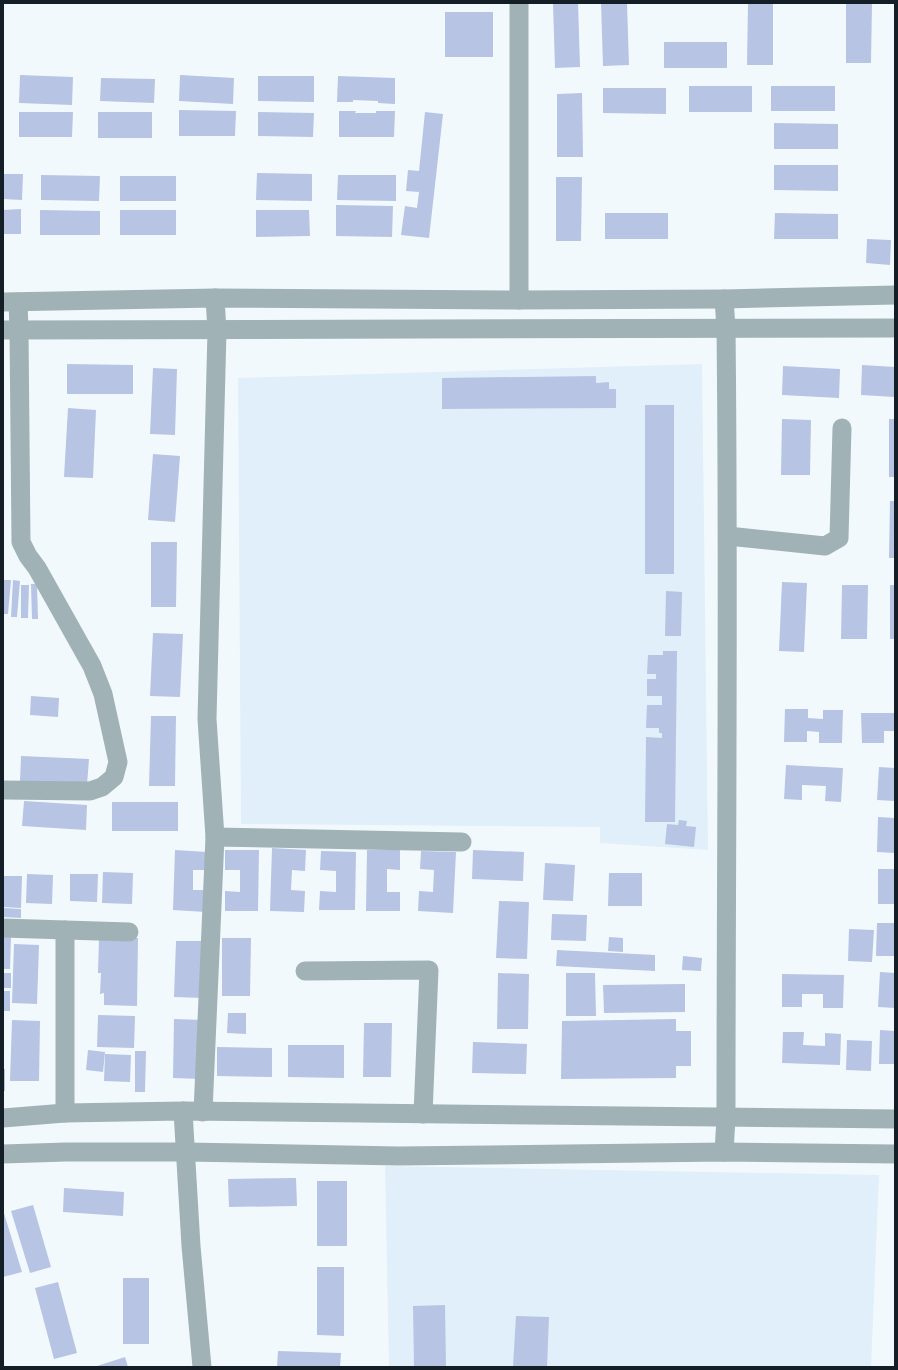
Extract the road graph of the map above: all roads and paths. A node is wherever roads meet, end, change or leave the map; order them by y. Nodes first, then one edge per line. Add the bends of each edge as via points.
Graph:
1 (519, 3) edge
2 (895, 295) edge
3 (215, 298) junction
4 (724, 299) junction
5 (519, 300) junction
6 (10, 302) edge
7 (726, 328) junction
8 (895, 328) edge
9 (11, 330) edge
10 (216, 331) junction
11 (842, 428) dead end
12 (728, 536) junction
13 (3, 790) edge
14 (215, 837) junction
15 (462, 842) dead end
16 (3, 928) edge
17 (65, 930) junction
18 (128, 932) dead end
19 (305, 971) dead end
20 (183, 1111) junction
21 (203, 1112) junction
22 (66, 1113) junction
23 (423, 1114) junction
24 (3, 1118) edge
25 (726, 1118) junction
26 (895, 1119) edge
27 (186, 1152) junction
28 (724, 1152) junction
29 (3, 1154) edge
30 (895, 1154) edge
31 (202, 1367) edge

1 - 5 street
2 - 4 street
3 - 5 street
3 - 6 street
3 - 10 street
4 - 5 street
4 - 7 street
6 - 9 street
7 - 8 street
7 - 10 street
7 - 12 street
9 - 10 street
9 - 13 street via 21,542 92,666 103,694 118,762 114,777 102,787 90,791
10 - 14 street via 207,719
11 - 12 street via 839,538 825,546
12 - 25 street
14 - 15 street
14 - 21 street
16 - 17 street
17 - 18 street
17 - 22 street
19 - 23 street via 429,970
20 - 21 street
20 - 22 street
20 - 27 street
21 - 23 street
22 - 24 street
23 - 25 street
25 - 26 street
25 - 28 street
27 - 28 street via 399,1156
27 - 29 street
27 - 31 street
28 - 30 street

